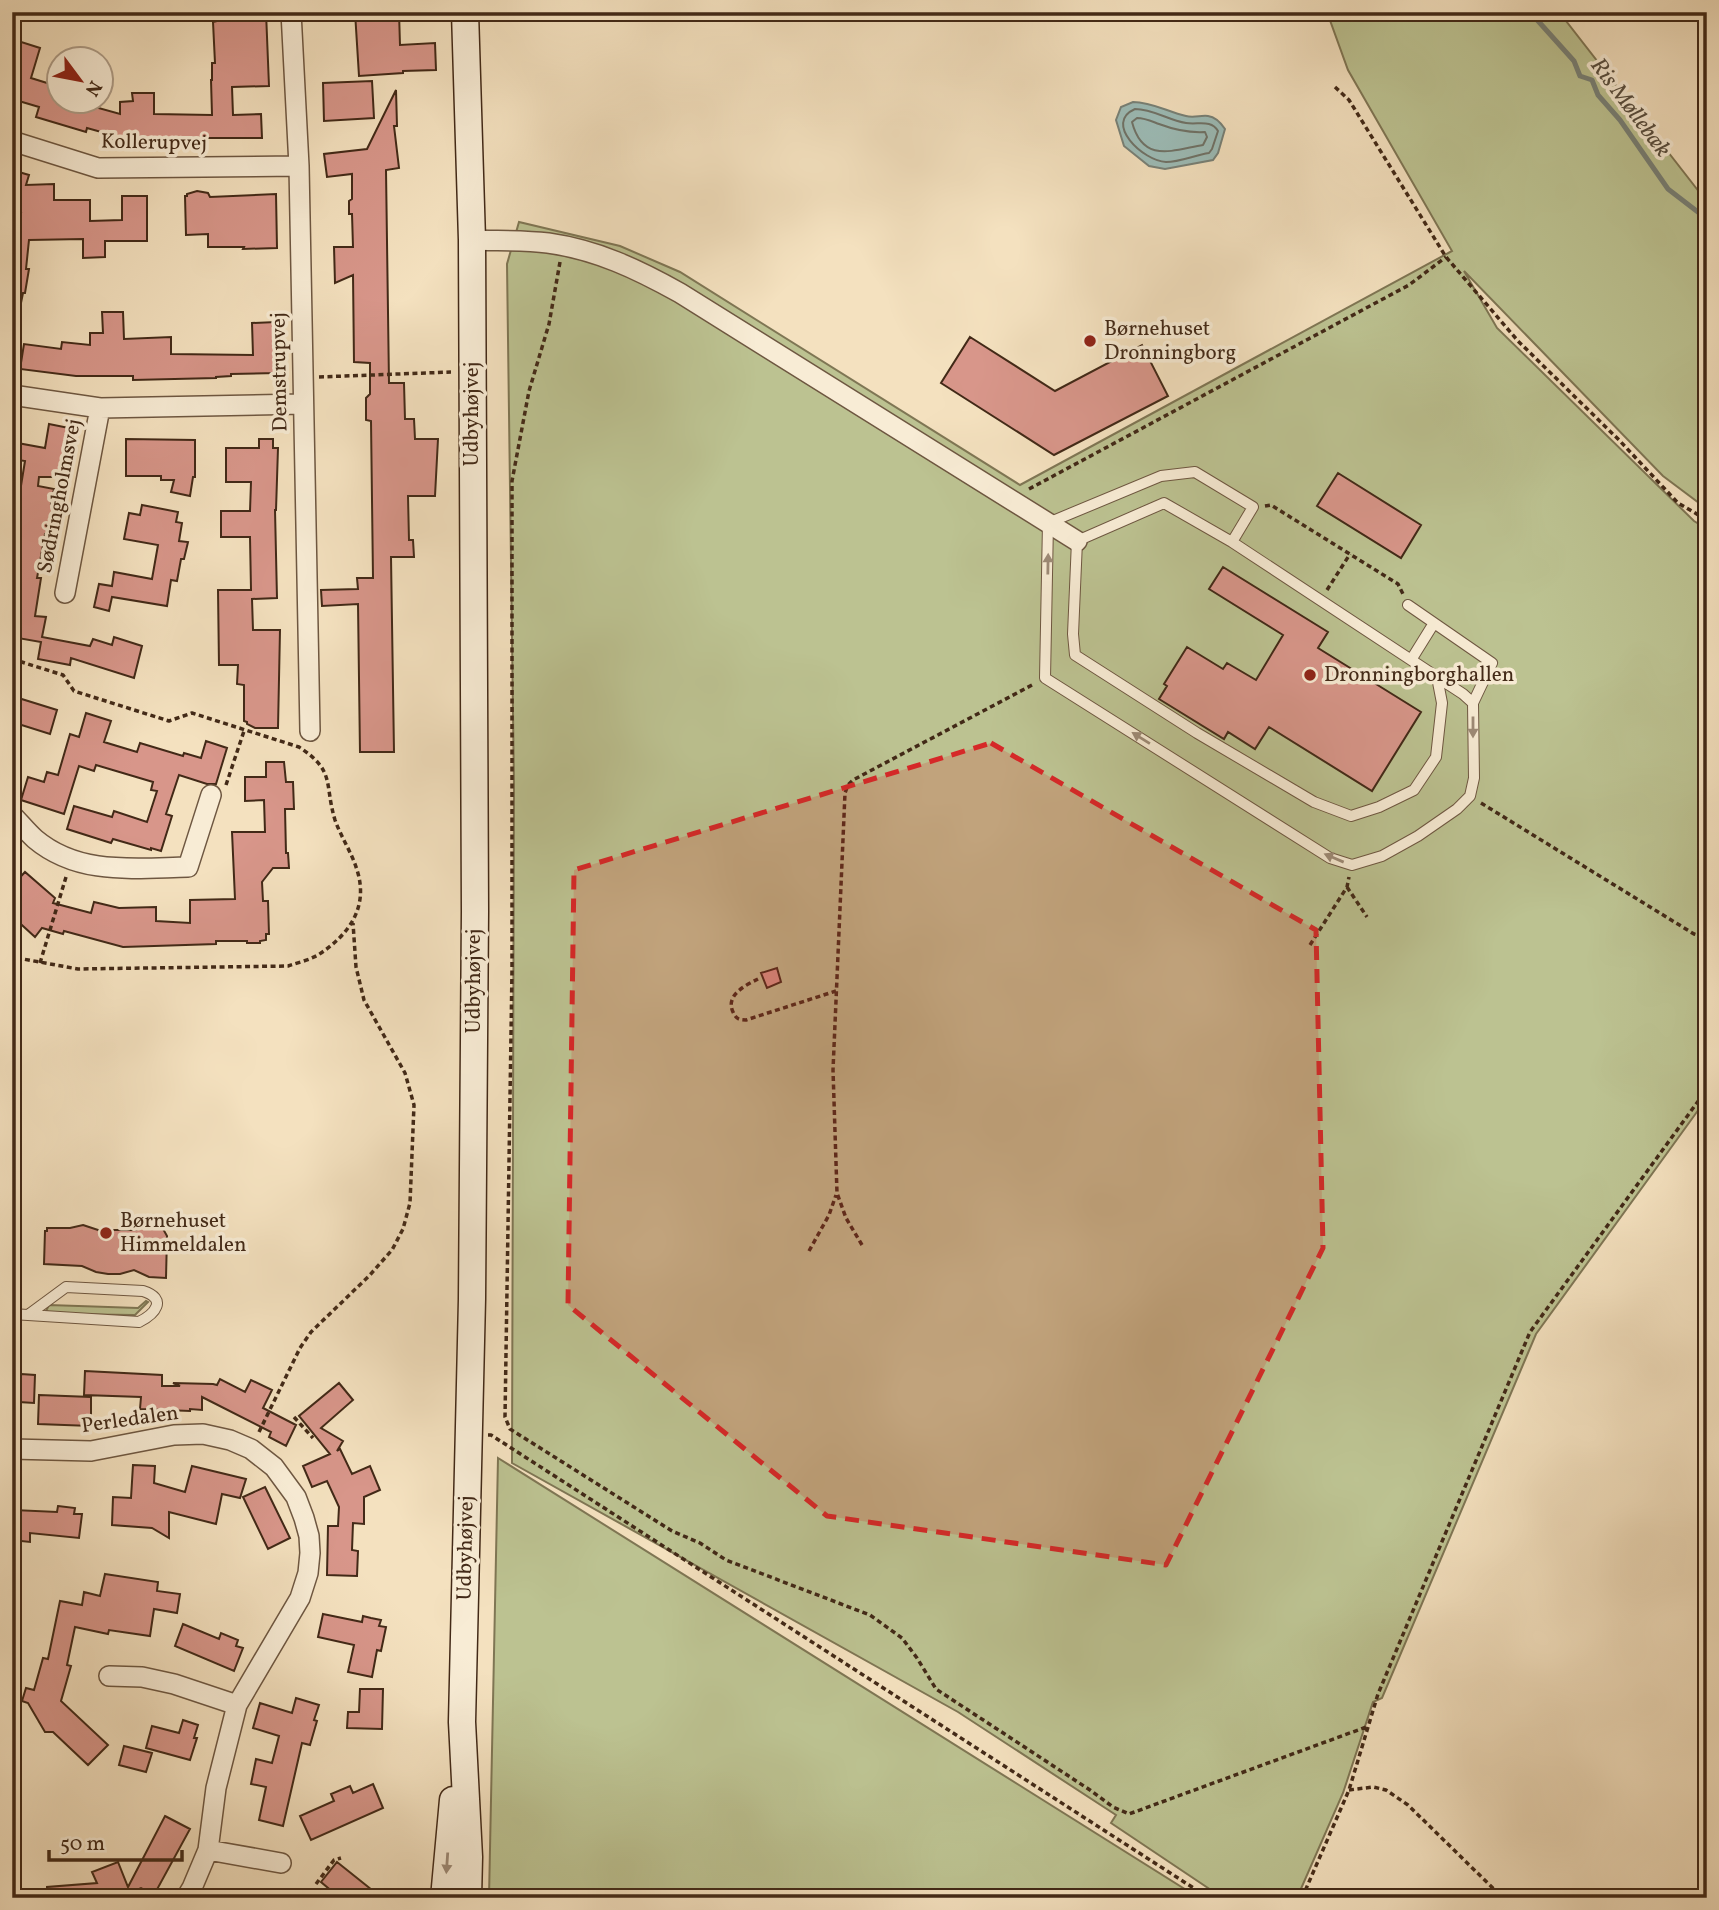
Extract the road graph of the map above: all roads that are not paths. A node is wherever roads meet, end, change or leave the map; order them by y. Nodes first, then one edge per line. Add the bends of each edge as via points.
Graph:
1 (291, 12) edge
2 (465, 12) edge
3 (12, 141) edge
4 (299, 166) junction
5 (471, 240) junction
6 (12, 395) edge
7 (303, 404) junction
8 (100, 408) junction
9 (1048, 523) junction
10 (1077, 541) junction
11 (1232, 542) junction
12 (65, 593) dead end
13 (1408, 605) road end
14 (1434, 623) junction
15 (1411, 660) junction
16 (1437, 677) junction
17 (1473, 703) junction
18 (310, 732) dead end
19 (211, 795) road end
20 (12, 815) edge
21 (12, 1314) edge
22 (28, 1315) junction
23 (12, 1450) edge
24 (110, 1676) dead end
25 (237, 1705) junction
26 (462, 1722) junction
27 (208, 1850) junction
28 (281, 1863) dead end
29 (186, 1898) edge
30 (444, 1898) edge
31 (468, 1898) edge

1 - 4 street, Demstrupvej
2 - 5 street, Udbyhøjvej
3 - 4 street, Kollerupvej via 98,167
4 - 7 street, Demstrupvej
5 - 9 street via 548,243 640,270
5 - 26 street, Udbyhøjvej via 475,911
6 - 8 street, Sødringholmsvej
7 - 8 street, Sødringholmsvej
7 - 18 street, Demstrupvej
8 - 12 street, Sødringholmsvej
9 - 10 street
9 - 11 lane via 1161,476 1195,472 1253,507
17 -> 9 lane via 1470,796 1418,836 1382,856 1352,865 1329,858 1045,678
10 - 11 lane via 1164,503
10 - 16 lane via 1075,655 1314,802 1350,816 1414,790 1436,757 1442,703
11 - 15 lane
13 - 14 lane
14 - 15 lane
14 - 17 lane via 1492,663
15 - 16 lane
16 - 17 lane
19 - 20 street via 188,867 108,869 71,860 37,840
21 - 22 lane
22 - 22 lane via 66,1287 143,1291 151,1293 157,1304 156,1311 139,1322
23 - 25 street, Perledalen via 91,1451 203,1434 251,1449 274,1467 296,1497 304,1518 309,1536 308,1573 300,1598
24 - 25 street via 174,1684
25 - 27 street, Perledalen via 216,1788
26 -> 30 street, Udbyhøjvej
26 - 31 street, Udbyhøjvej
27 - 28 street
27 - 29 street, Perledalen

